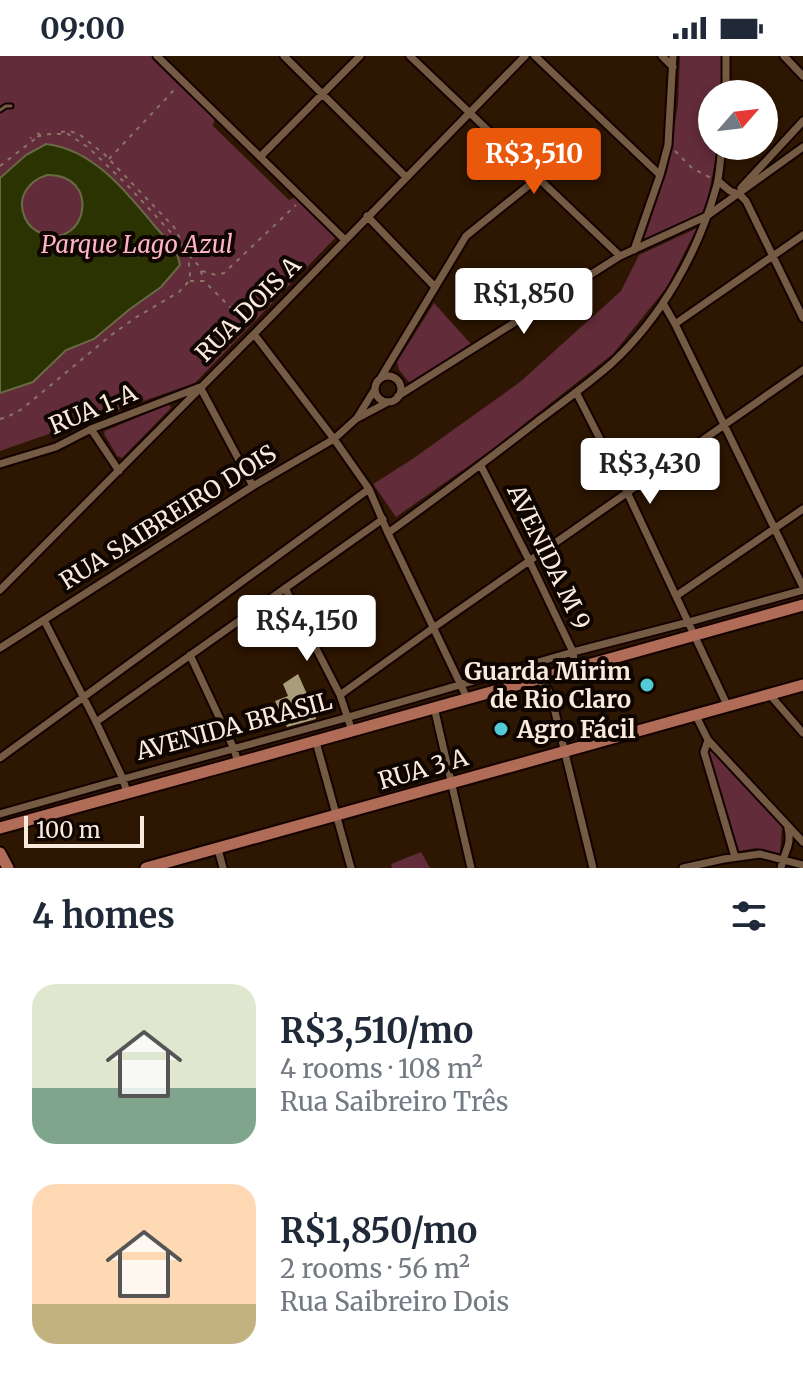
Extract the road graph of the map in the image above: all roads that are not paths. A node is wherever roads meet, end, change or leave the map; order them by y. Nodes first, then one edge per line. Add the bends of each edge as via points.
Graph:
1 (157, 56) edge
2 (284, 56) edge
3 (360, 56) edge
4 (410, 56) edge
5 (525, 56) edge
6 (535, 56) edge
7 (662, 56) edge
8 (673, 56) edge
9 (726, 56) edge
10 (784, 56) edge
11 (673, 67) junction
12 (803, 76) edge
13 (726, 80) edge
14 (323, 94) junction
15 (11, 106) dead end
16 (0, 110) edge
17 (469, 112) junction
18 (803, 121) edge
19 (803, 147) edge
20 (260, 157) junction
21 (720, 160) edge
22 (660, 175) junction
23 (406, 177) junction
24 (538, 178) junction
25 (718, 181) junction
26 (738, 193) junction
27 (367, 216) junction
28 (707, 216) junction
29 (803, 235) edge
30 (344, 239) junction
31 (634, 250) junction
32 (773, 255) junction
33 (620, 256) junction
34 (435, 287) junction
35 (663, 303) junction
36 (803, 318) edge
37 (675, 324) junction
38 (254, 334) junction
39 (803, 370) edge
40 (384, 377) junction
41 (200, 387) junction
42 (375, 389) junction
43 (576, 392) junction
44 (398, 396) junction
45 (388, 402) junction
46 (356, 419) junction
47 (723, 425) junction
48 (91, 429) junction
49 (334, 439) junction
50 (0, 464) edge
51 (481, 466) junction
52 (119, 471) junction
53 (253, 486) junction
54 (369, 489) junction
55 (627, 492) junction
56 (803, 509) edge
57 (383, 519) junction
58 (774, 529) junction
59 (388, 533) junction
60 (529, 560) junction
61 (285, 588) junction
62 (803, 589) edge
63 (0, 590) edge
64 (676, 596) junction
65 (803, 605) edge
66 (44, 620) junction
67 (689, 622) junction
68 (433, 628) junction
69 (695, 635) junction
70 (0, 648) edge
71 (573, 652) junction
72 (190, 655) junction
73 (575, 668) junction
74 (538, 678) junction
75 (461, 685) junction
76 (803, 685) edge
77 (340, 695) junction
78 (770, 695) junction
79 (84, 697) junction
80 (467, 698) junction
81 (434, 707) junction
82 (728, 707) junction
83 (696, 716) junction
84 (349, 717) junction
85 (96, 722) junction
86 (352, 731) junction
87 (803, 733) edge
88 (708, 740) junction
89 (316, 742) junction
90 (234, 749) junction
91 (565, 752) junction
92 (0, 758) edge
93 (238, 763) junction
94 (123, 779) junction
95 (451, 784) junction
96 (127, 793) junction
97 (0, 814) edge
98 (336, 817) junction
99 (788, 826) junction
100 (0, 828) edge
101 (803, 842) edge
102 (218, 849) junction
103 (0, 853) edge
104 (735, 857) junction
105 (782, 864) edge
106 (803, 865) edge
107 (4, 868) edge
108 (146, 868) edge
109 (223, 868) edge
110 (351, 868) edge
111 (471, 868) edge
112 (593, 868) edge
113 (683, 868) edge

1 - 20 street
2 - 14 street
3 - 14 street
4 - 17 street
5 - 17 street, RUA DOIS A
6 - 22 street
7 - 11 street
8 - 11 street
9 - 13 street
10 - 12 street
11 - 22 street via 668,145
14 - 20 street
14 - 23 street
15 - 16 lane
17 - 23 street, RUA DOIS A
17 - 24 street
18 - 26 street
19 - 26 street
20 - 30 street
21 - 25 street
22 - 31 street
23 - 27 street, RUA DOIS A
24 - 33 street
24 - 34 street via 468,233
25 - 26 street
25 - 28 street
26 - 28 street
26 - 32 street
27 - 30 street, RUA DOIS A
27 - 34 street
28 - 31 street
28 - 35 street via 696,247
29 - 32 street
30 - 38 street, RUA DOIS A
31 - 33 street
32 - 36 street
32 - 37 street
33 - 44 street
34 - 40 street
35 - 37 street
35 - 43 street via 612,362
37 - 47 street
38 - 41 street, RUA DOIS A
38 - 49 street
39 - 47 street
40 - 42 street
40 - 44 street via 399,383
41 - 48 street, RUA 1-A
41 - 52 street, RUA DOIS A
41 - 53 street
42 - 45 street via 377,397
42 - 46 street, RUA SAIBREIRO DOIS
43 - 51 street
43 - 55 street
44 - 45 street
45 - 46 street, RUA SAIBREIRO DOIS
46 - 49 street, RUA SAIBREIRO DOIS
47 - 55 street
47 - 58 street
48 - 50 street, RUA 1-A via 56,447
48 - 52 street
49 - 53 street, RUA SAIBREIRO DOIS
49 - 54 street
51 - 59 street
51 - 60 street, AVENIDA M 9
52 - 63 street, RUA DOIS A
53 - 66 street, RUA SAIBREIRO DOIS
54 - 57 street
54 - 79 street
55 - 60 street
55 - 64 street
56 - 58 street
57 - 59 street
57 - 61 street
58 - 62 street
58 - 64 street
59 - 68 street
60 - 68 street
60 - 71 street, AVENIDA M 9
61 - 72 street
61 - 77 street
62 - 67 street, AVENIDA BRASIL
64 - 67 street
65 - 69 main road, AVENIDA BRASIL
66 - 70 street, RUA SAIBREIRO DOIS
66 - 79 street
67 - 69 street
67 - 71 street, AVENIDA BRASIL
68 - 75 street
68 - 77 street
69 - 73 main road, AVENIDA BRASIL
69 - 82 street
71 - 73 street, AVENIDA M 9
71 - 75 street, AVENIDA BRASIL
72 - 85 street
72 - 90 street
73 - 74 main road, AVENIDA BRASIL
74 - 80 main road, AVENIDA BRASIL
74 - 91 street via 548,690
75 - 80 street
75 - 84 street, AVENIDA BRASIL
76 - 78 main road, RUA 3 A
77 - 84 street
78 - 82 main road, RUA 3 A
78 - 87 street
79 - 85 street
79 - 92 street
80 - 81 main road, AVENIDA BRASIL
81 - 86 main road, AVENIDA BRASIL
81 - 95 street
82 - 83 main road, RUA 3 A
83 - 88 street
83 - 91 main road, RUA 3 A
84 - 86 street
84 - 90 street, AVENIDA BRASIL
85 - 94 street
86 - 89 main road, AVENIDA BRASIL
88 - 99 street
88 - 104 street via 704,752
89 - 93 main road, AVENIDA BRASIL
89 - 98 street
90 - 93 street
90 - 94 street, AVENIDA BRASIL
91 - 95 main road, RUA 3 A
91 - 112 street
93 - 96 main road, AVENIDA BRASIL
94 - 96 street
94 - 97 street, AVENIDA BRASIL
95 - 98 main road, RUA 3 A
95 - 111 street
96 - 100 main road, AVENIDA BRASIL
98 - 102 main road, RUA 3 A
98 - 110 street
99 - 101 street
99 - 105 street via 789,847
102 - 108 main road, RUA 3 A
102 - 109 street
103 - 107 main road
104 - 105 street via 760,854
104 - 113 street
105 - 106 street

